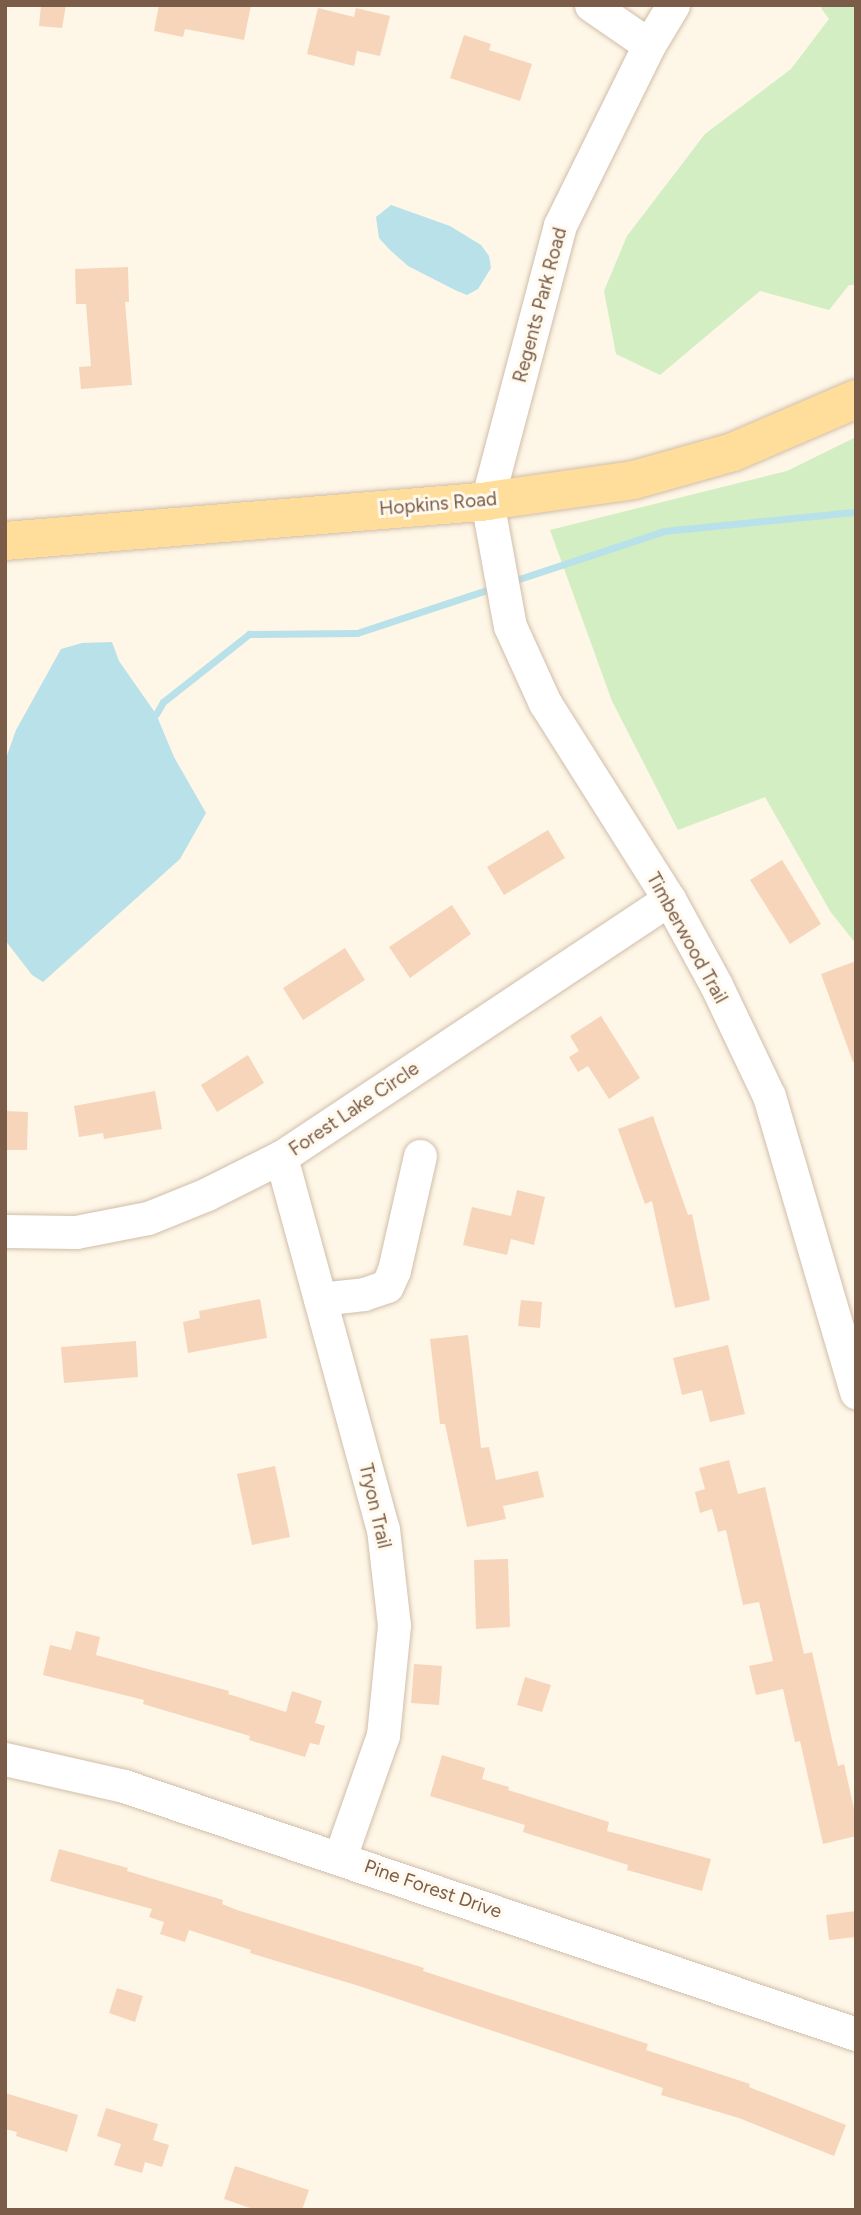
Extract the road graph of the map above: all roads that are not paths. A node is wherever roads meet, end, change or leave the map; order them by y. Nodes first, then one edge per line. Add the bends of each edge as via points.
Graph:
1 (591, 5) edge
2 (673, 5) edge
3 (649, 45) junction
4 (856, 399) edge
5 (487, 501) junction
6 (5, 541) edge
7 (669, 899) junction
8 (420, 1156) dead end
9 (281, 1157) junction
10 (5, 1231) edge
11 (320, 1299) junction
12 (856, 1392) edge
13 (5, 1759) edge
14 (340, 1857) junction
15 (856, 2034) edge

1 - 3 street
2 - 3 street, Regents Park Road
3 - 5 street, Regents Park Road via 560,225
4 - 5 main road, Hopkins Road via 733,452 634,480
5 - 6 main road, Hopkins Road
5 - 7 street, Timberwood Trail via 509,626 545,703
7 - 9 street, Forest Lake Circle
7 - 12 street, Timberwood Trail via 769,1096
8 - 11 street via 387,1286
9 - 10 street, Forest Lake Circle via 148,1218 76,1232
9 - 11 street, Tryon Trail
11 - 14 street, Tryon Trail via 383,1529 394,1625 383,1735
13 - 14 street, Pine Forest Drive via 124,1786
14 - 15 street, Pine Forest Drive

